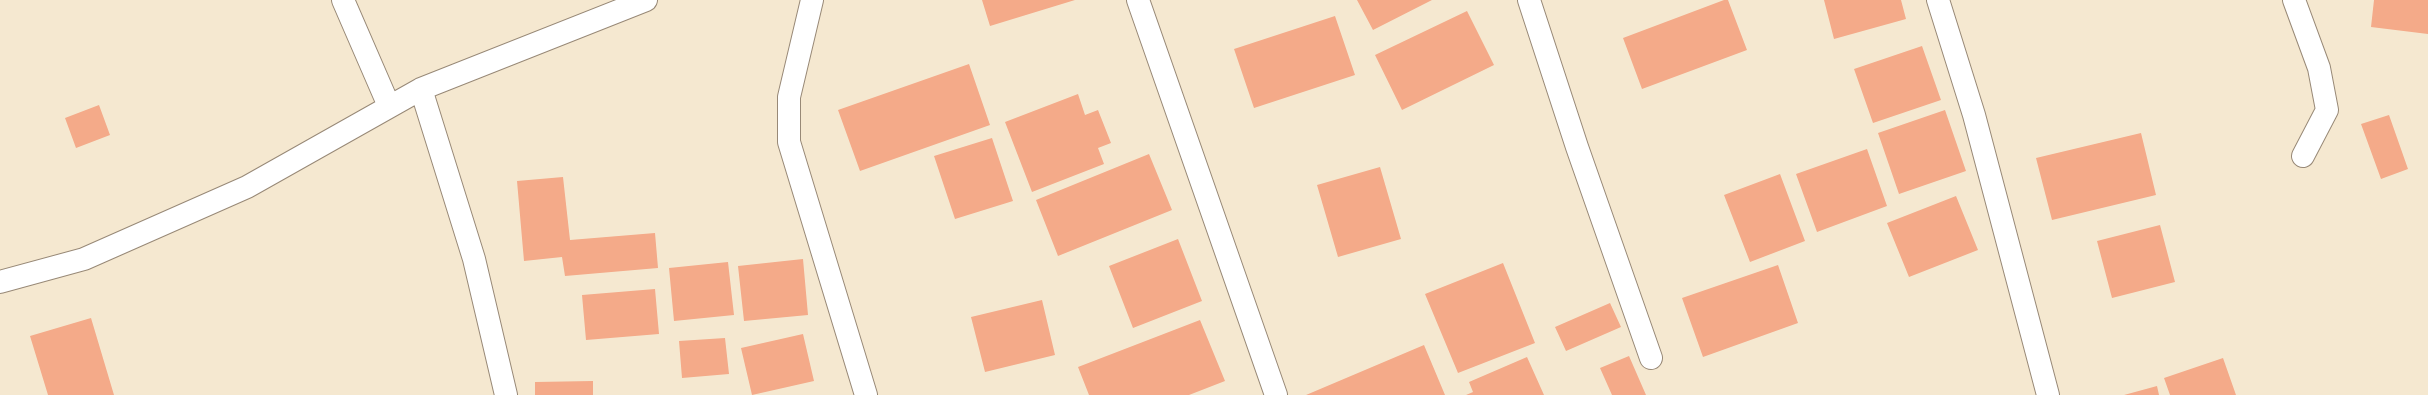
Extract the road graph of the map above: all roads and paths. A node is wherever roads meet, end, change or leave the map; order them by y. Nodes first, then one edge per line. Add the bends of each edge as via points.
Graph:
1 (343, 0) edge
2 (646, 0) edge
3 (812, 0) edge
4 (1138, 0) edge
5 (1529, 0) edge
6 (1938, 0) edge
7 (2294, 0) edge
8 (421, 89) junction
9 (389, 106) junction
10 (2302, 156) dead end
11 (0, 282) edge
12 (1651, 358) dead end
13 (506, 395) edge
14 (866, 395) edge
15 (1276, 395) edge
16 (2048, 395) edge

1 - 9 street
2 - 8 street
3 - 14 street via 789,97 789,142
4 - 15 street
5 - 12 street
6 - 16 street via 1974,115
7 - 10 street via 2319,68 2327,110
8 - 9 street
8 - 13 street via 474,259
9 - 11 street via 247,187 84,259

